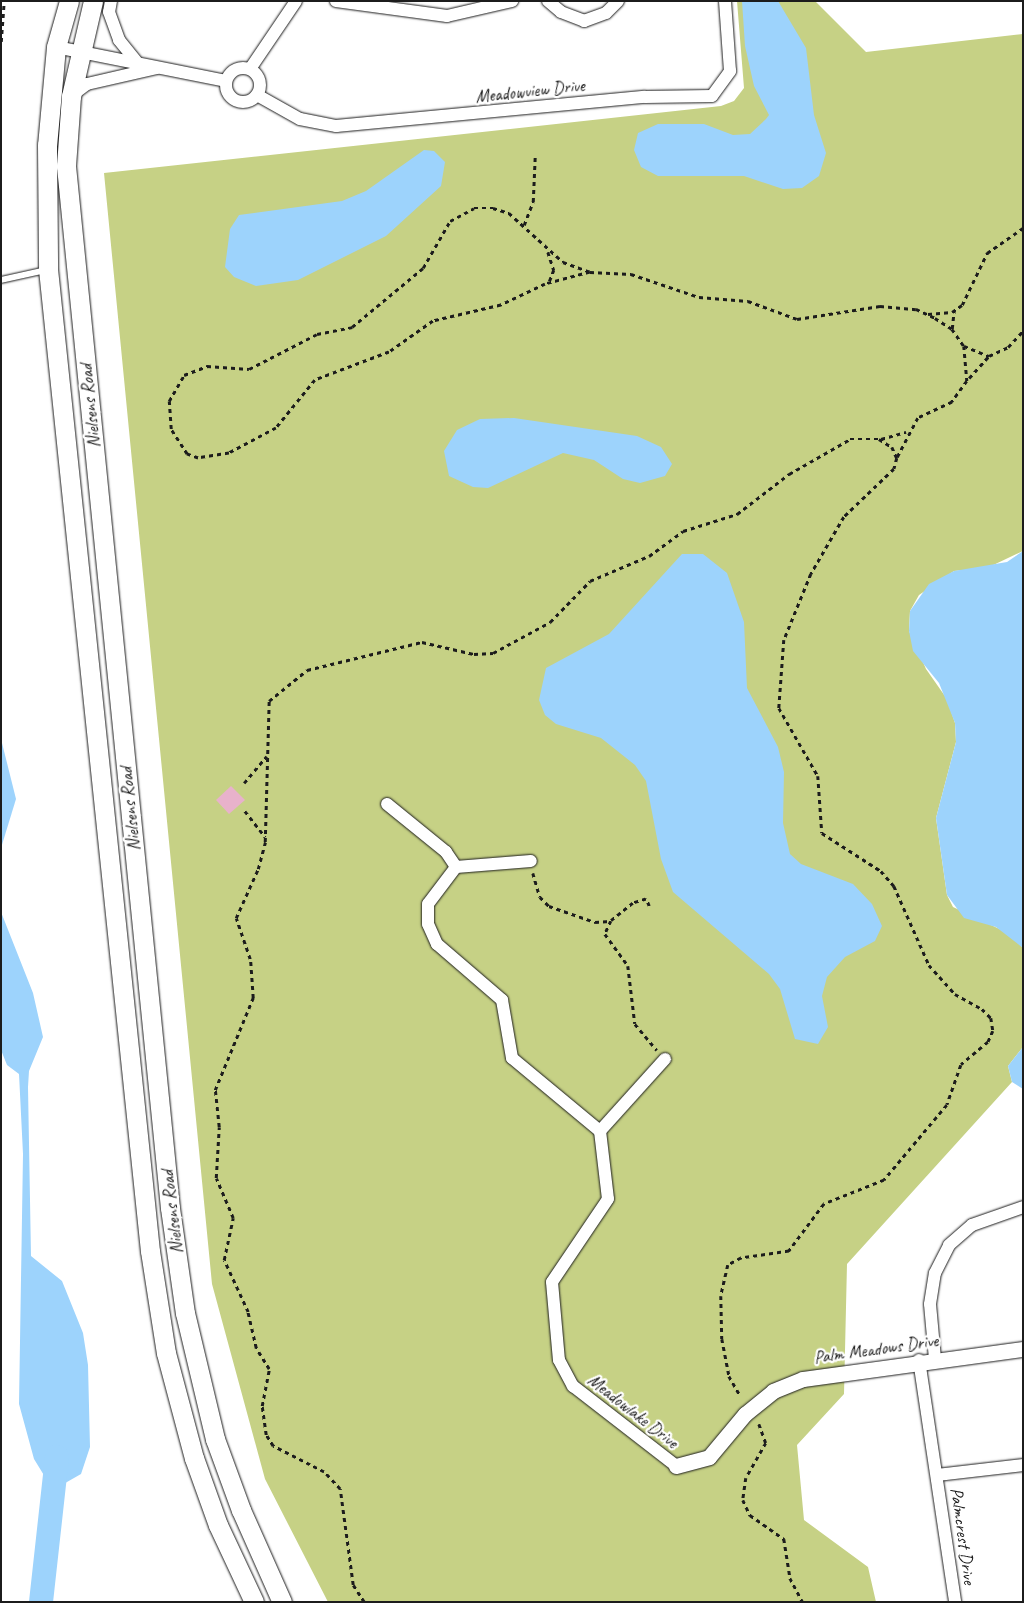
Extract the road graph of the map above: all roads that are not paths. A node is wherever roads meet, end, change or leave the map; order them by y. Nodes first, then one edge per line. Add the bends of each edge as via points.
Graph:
1 (69, 1) edge
2 (93, 1) edge
3 (111, 1) edge
4 (296, 1) edge
5 (336, 1) edge
6 (512, 1) edge
7 (548, 1) edge
8 (618, 1) edge
9 (725, 1) edge
10 (56, 46) junction
11 (80, 50) junction
12 (136, 61) junction
13 (159, 67) junction
14 (250, 69) junction
15 (226, 81) junction
16 (257, 95) junction
17 (71, 96) junction
18 (48, 269) junction
19 (1, 280) edge
20 (388, 804) dead end
21 (532, 861) road end
22 (456, 867) junction
23 (665, 1060) road end
24 (600, 1132) junction
25 (1023, 1207) edge
26 (1023, 1350) edge
27 (935, 1359) junction
28 (919, 1360) junction
29 (1023, 1464) edge
30 (676, 1466) joint
31 (937, 1475) junction
32 (254, 1602) edge
33 (282, 1602) edge
34 (955, 1602) edge

1 - 10 main road, Nielsens Road
2 - 11 main road, Nielsens Road
3 - 12 street via 109,12 119,40
4 - 14 street
5 - 6 street via 447,16
7 - 8 street via 561,12 584,21 606,13
9 - 16 street, Meadowview Drive via 730,71 712,96 645,97 336,126 300,119
10 - 11 street
10 - 18 main road, Nielsens Road via 47,145
11 - 12 street
11 - 17 main road, Nielsens Road
12 - 13 street
13 - 15 street
13 - 17 street via 87,84
14 - 15 street via 235,70
14 - 16 street via 260,83
15 - 16 street via 228,95 238,102
17 - 33 main road, Nielsens Road via 66,166 170,1208 185,1313 216,1439 241,1510
18 - 19 lane
18 - 32 main road, Nielsens Road via 156,1298 194,1458 218,1525
20 - 22 street via 446,852
21 - 22 street
22 - 24 street via 428,904 428,924 436,944 502,1000 512,1058
23 - 24 street
24 - 30 street, Meadowlake Drive via 608,1199 552,1282 560,1360 573,1386
25 - 27 street via 972,1225 948,1245 935,1273 930,1304
26 - 27 street, Palm Meadows Drive
27 - 28 street, Palm Meadows Drive
28 - 30 street, Palm Meadows Drive via 830,1372 773,1391 744,1414 709,1456
28 - 31 street, Palmcrest Drive
29 - 31 street, Palmcrest Drive
31 - 34 street, Palmcrest Drive

